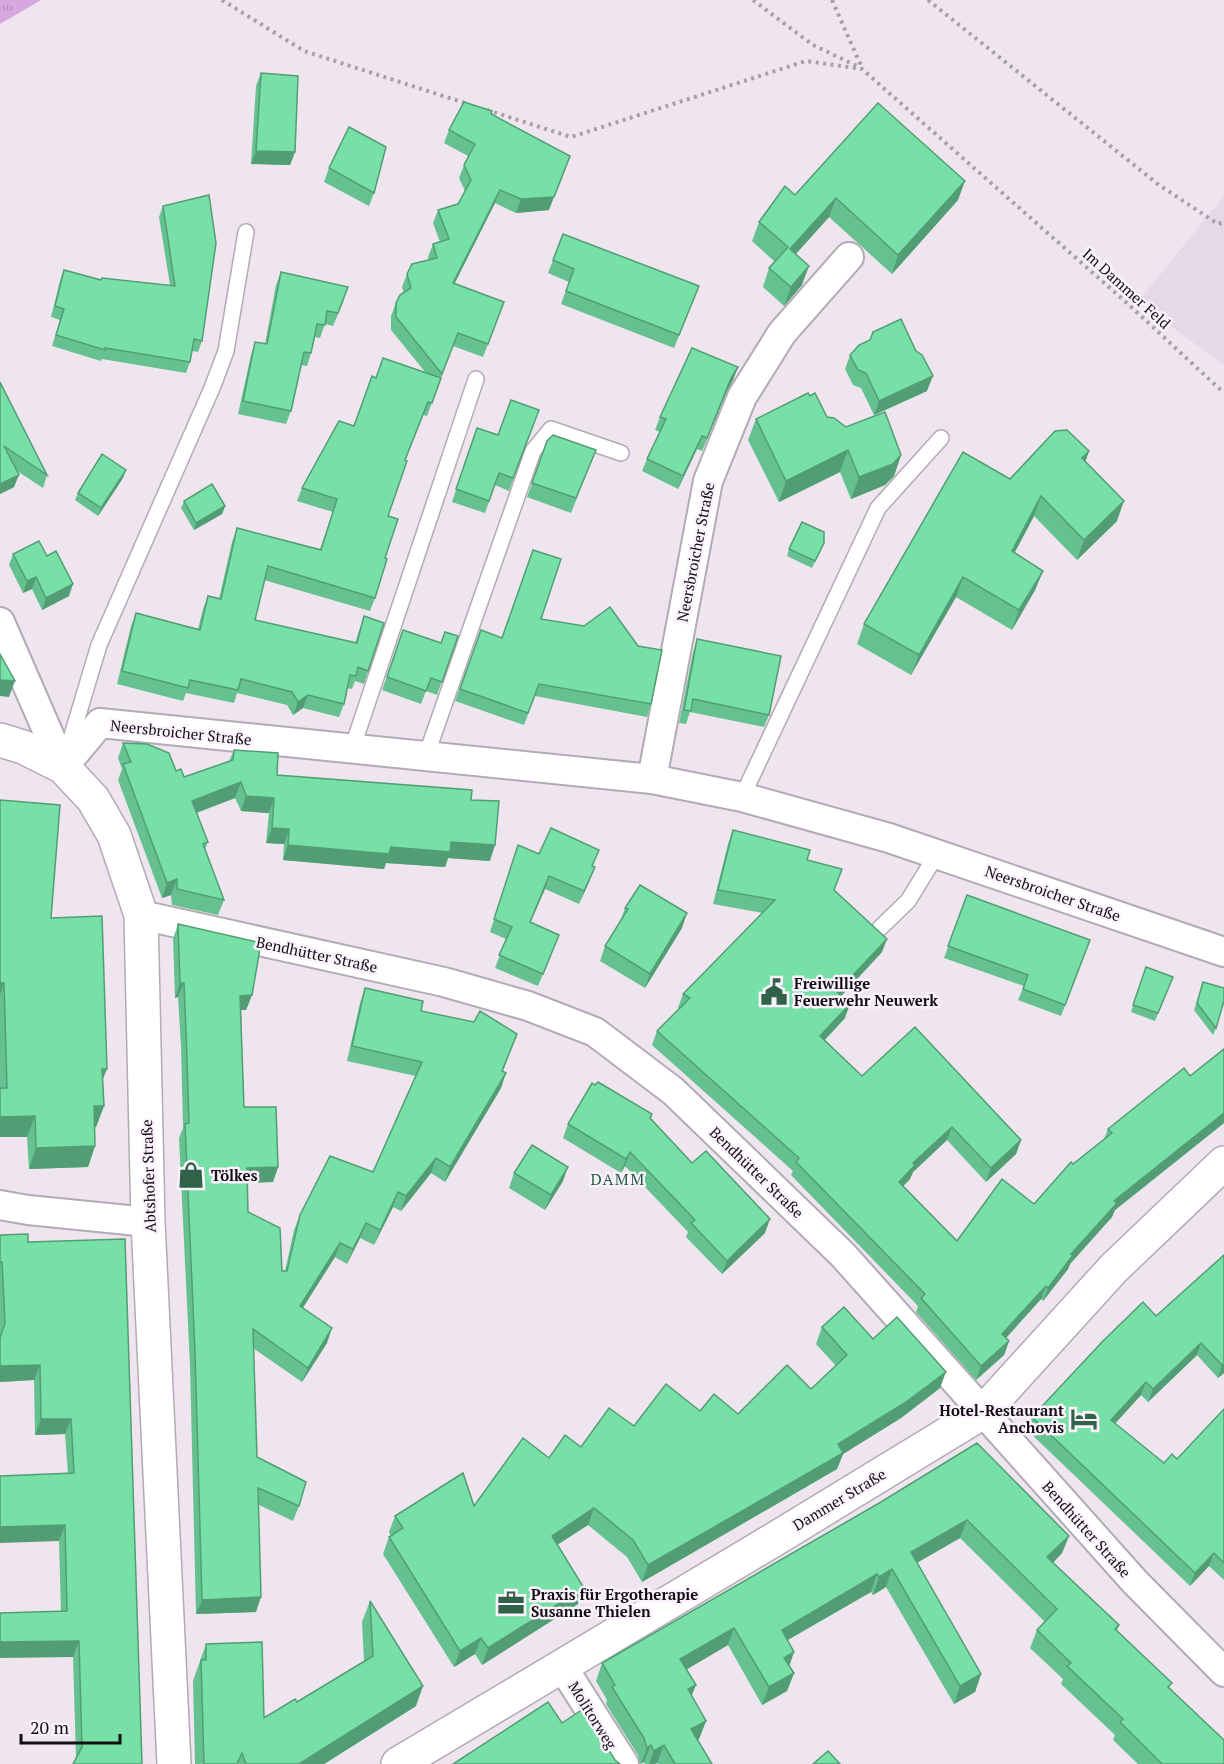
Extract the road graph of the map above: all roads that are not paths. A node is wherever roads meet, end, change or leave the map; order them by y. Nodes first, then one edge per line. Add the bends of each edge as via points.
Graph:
1 (246, 232) dead end
2 (849, 257) dead end
3 (476, 379) dead end
4 (941, 438) dead end
5 (621, 453) dead end
6 (0, 622) edge
7 (0, 740) edge
8 (352, 749) junction
9 (426, 756) junction
10 (63, 767) junction
11 (652, 779) junction
12 (742, 797) junction
13 (937, 854) junction
14 (141, 915) junction
15 (880, 928) dead end
16 (1224, 952) edge
17 (1224, 1164) edge
18 (0, 1205) edge
19 (148, 1222) junction
20 (982, 1412) junction
21 (562, 1666) junction
22 (1224, 1672) edge
23 (174, 1764) edge
24 (399, 1764) edge
25 (624, 1764) edge

1 - 10 lane via 226,351 99,645
2 - 11 street, Neersbroicher Straße via 782,333 742,396 708,481
3 - 8 lane
4 - 12 lane via 878,508
5 - 9 lane via 551,429 532,451
6 - 10 street, Abtshofer Straße
7 - 10 street
8 - 9 street, Neersbroicher Straße
8 - 10 street, Neersbroicher Straße via 100,723
9 - 11 street, Neersbroicher Straße
10 - 14 street, Abtshofer Straße via 93,799 114,835
11 - 12 street, Neersbroicher Straße
12 - 13 street, Neersbroicher Straße
13 - 15 lane via 908,901
13 - 16 street, Neersbroicher Straße
14 - 19 street, Abtshofer Straße
14 - 20 street, Bendhütter Straße via 444,982 528,1006 595,1032 673,1091 834,1246
17 - 20 street, Dammer Straße via 1114,1268
18 - 19 street
19 - 23 street, Abtshofer Straße
20 - 21 street, Dammer Straße
20 - 22 street, Bendhütter Straße via 1135,1582
21 - 24 street, Dammer Straße
21 - 25 street, Molitorweg

